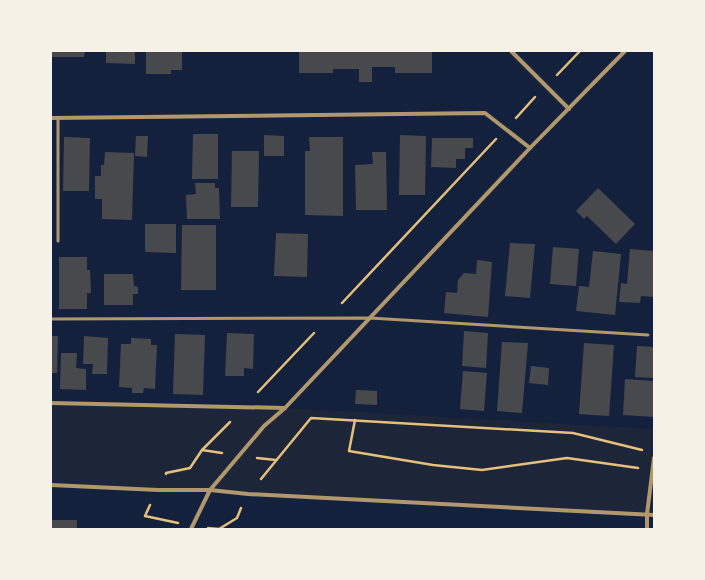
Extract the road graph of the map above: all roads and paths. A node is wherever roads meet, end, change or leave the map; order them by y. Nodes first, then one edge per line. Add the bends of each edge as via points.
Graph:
1 (511, 51) edge
2 (580, 51) edge
3 (625, 51) edge
4 (546, 86) junction
5 (569, 109) junction
6 (51, 118) edge
7 (58, 118) junction
8 (506, 129) junction
9 (530, 148) junction
10 (58, 241) dead end
11 (370, 318) junction
12 (51, 319) edge
13 (327, 319) junction
14 (648, 335) dead end
15 (51, 403) edge
16 (245, 407) junction
17 (285, 408) junction
18 (355, 420) junction
19 (202, 450) dead end
20 (647, 451) dead end
21 (654, 458) edge
22 (653, 470) junction
23 (51, 485) edge
24 (210, 490) junction
25 (248, 494) junction
26 (647, 514) junction
27 (654, 515) edge
28 (191, 529) edge
29 (647, 529) edge

1 - 4 street
2 - 4 path
3 - 5 street
4 - 5 street
4 - 8 path
5 - 9 street
6 - 7 street
7 - 8 street via 485,113
7 - 10 lane
8 - 9 street
8 - 13 path
9 - 11 street
11 - 13 lane
11 - 14 lane
11 - 17 street
12 - 13 lane
13 - 16 path
15 - 16 street
16 - 17 street
16 - 19 path
17 - 24 street via 264,426
18 - 20 path via 572,433
18 - 22 path via 349,451 482,470 567,458
18 - 25 path via 311,418
21 - 22 street
22 - 26 street
23 - 24 street
24 - 25 street
24 - 28 street
25 - 26 street
26 - 27 street
26 - 29 street

